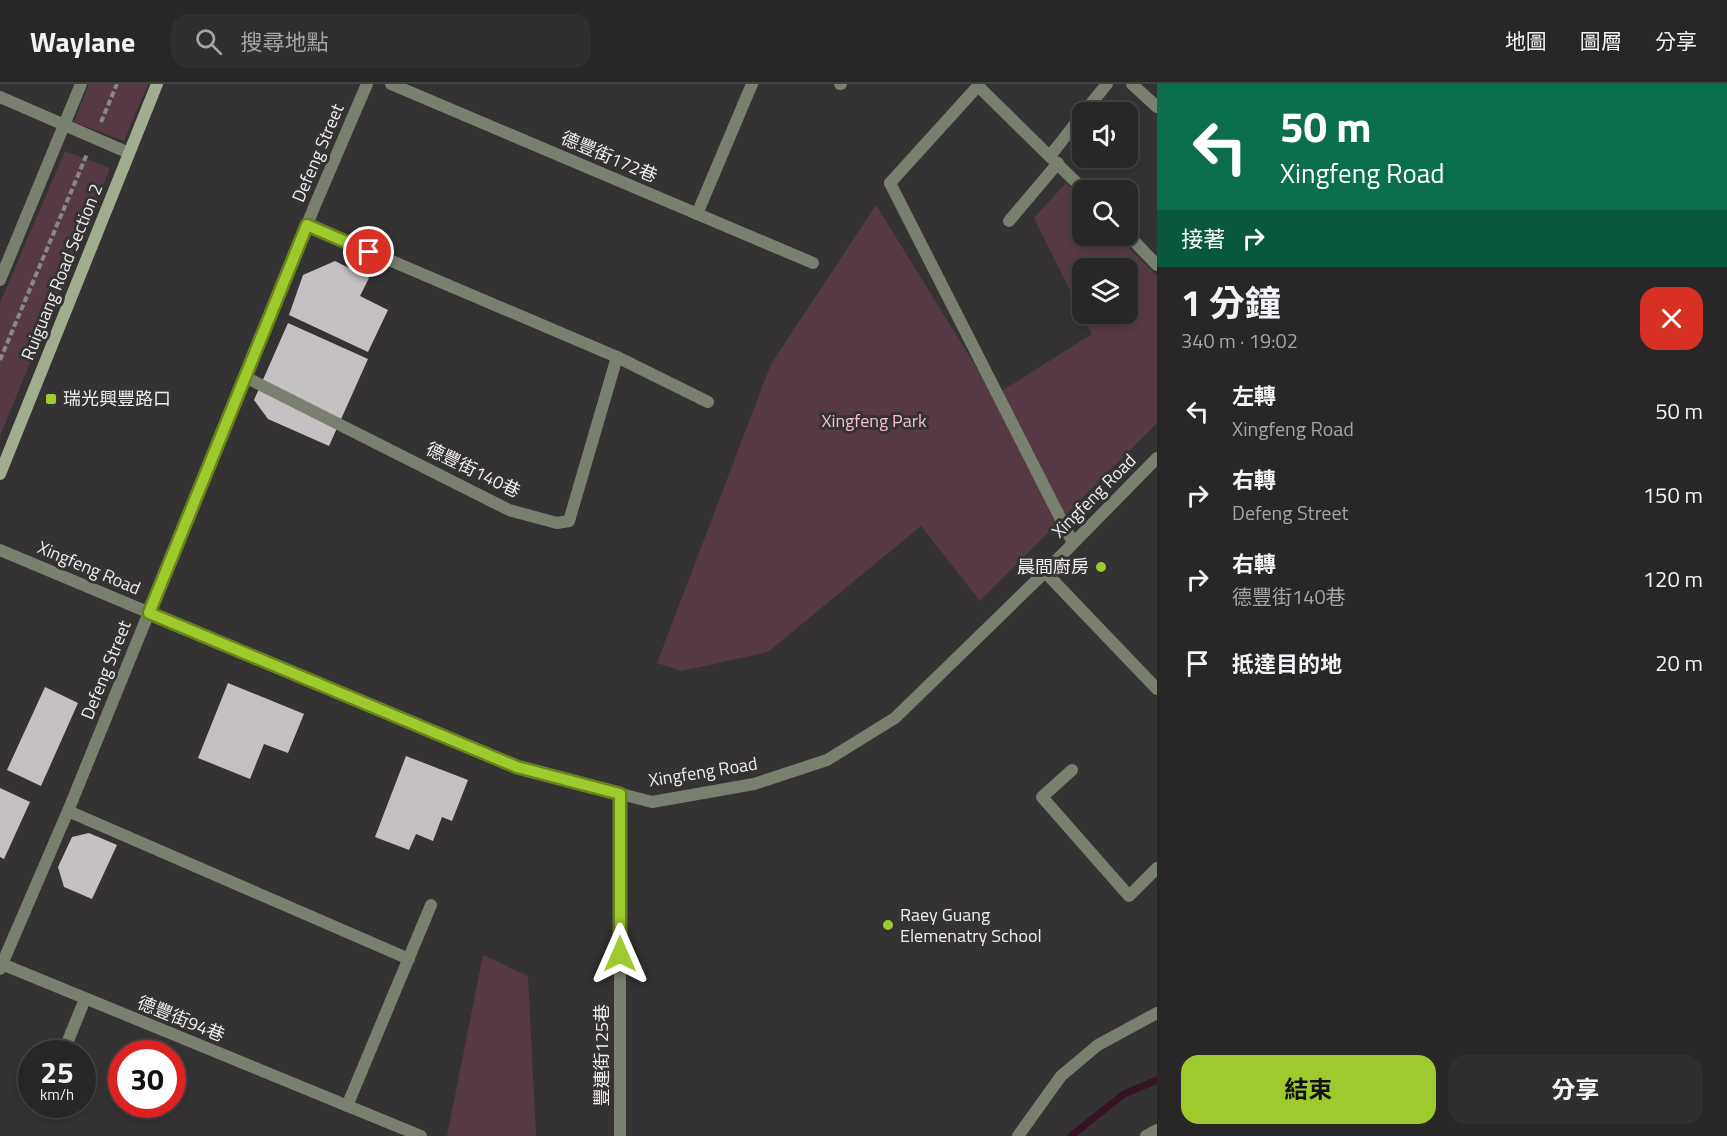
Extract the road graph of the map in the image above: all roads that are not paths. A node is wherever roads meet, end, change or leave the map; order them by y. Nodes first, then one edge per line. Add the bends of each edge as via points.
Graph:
1 (81, 84) edge
2 (157, 84) edge
3 (367, 84) edge
4 (391, 84) edge
5 (752, 84) edge
6 (1107, 84) edge
7 (1132, 84) edge
8 (0, 97) edge
9 (1093, 102) edge
10 (1157, 107) edge
11 (65, 125) junction
12 (1072, 131) edge
13 (129, 153) junction
14 (1054, 159) junction
15 (1074, 180) edge
16 (697, 214) junction
17 (1008, 221) dead end
18 (307, 225) junction
19 (1138, 246) edge
20 (813, 263) dead end
21 (1157, 265) edge
22 (0, 280) edge
23 (617, 357) junction
24 (245, 377) junction
25 (708, 402) dead end
26 (1157, 458) edge
27 (0, 474) edge
28 (1073, 543) junction
29 (0, 550) edge
30 (1045, 572) junction
31 (149, 613) junction
32 (1157, 689) edge
33 (1072, 770) dead end
34 (620, 794) junction
35 (68, 812) junction
36 (1157, 868) edge
37 (431, 905) dead end
38 (409, 959) junction
39 (1, 967) edge
40 (85, 999) junction
41 (1157, 1013) edge
42 (68, 1040) edge
43 (347, 1106) junction
44 (1157, 1130) edge
45 (421, 1136) edge
46 (620, 1136) edge
47 (1017, 1136) edge
48 (1146, 1136) edge

1 - 11 street
2 - 13 street, Ruiguang Road Section 2
3 - 18 street, Defeng Street
4 - 16 street, 德豐街172巷
5 - 16 street
6 - 9 street
7 - 10 street
8 - 11 street
11 - 13 street
11 - 22 street
12 - 14 street
13 - 27 street, Ruiguang Road Section 2
14 - 15 street
14 - 17 street
14 - 28 street via 978,86 890,183
16 - 20 street, 德豐街172巷
18 - 23 street
18 - 24 street, Defeng Street
19 - 21 street
23 - 24 street, 德豐街140巷 via 569,521 557,523 509,510
23 - 25 street
24 - 31 street, Defeng Street
26 - 28 street, Xingfeng Road
28 - 30 street, Xingfeng Road
29 - 31 street, Xingfeng Road
30 - 32 street
30 - 34 street, Xingfeng Road via 895,718 827,760 754,784 652,802
31 - 34 street, Xingfeng Road via 517,767
31 - 35 street, Defeng Street
33 - 36 street via 1042,797 1129,896
34 - 46 street, 豐連街125巷
35 - 38 street
35 - 39 street, Defeng Street
37 - 38 street
38 - 43 street
39 - 40 street, 德豐街94巷
40 - 42 street
40 - 43 street, 德豐街94巷
41 - 47 street via 1098,1045 1061,1076
43 - 45 street, 德豐街94巷
44 - 48 street

